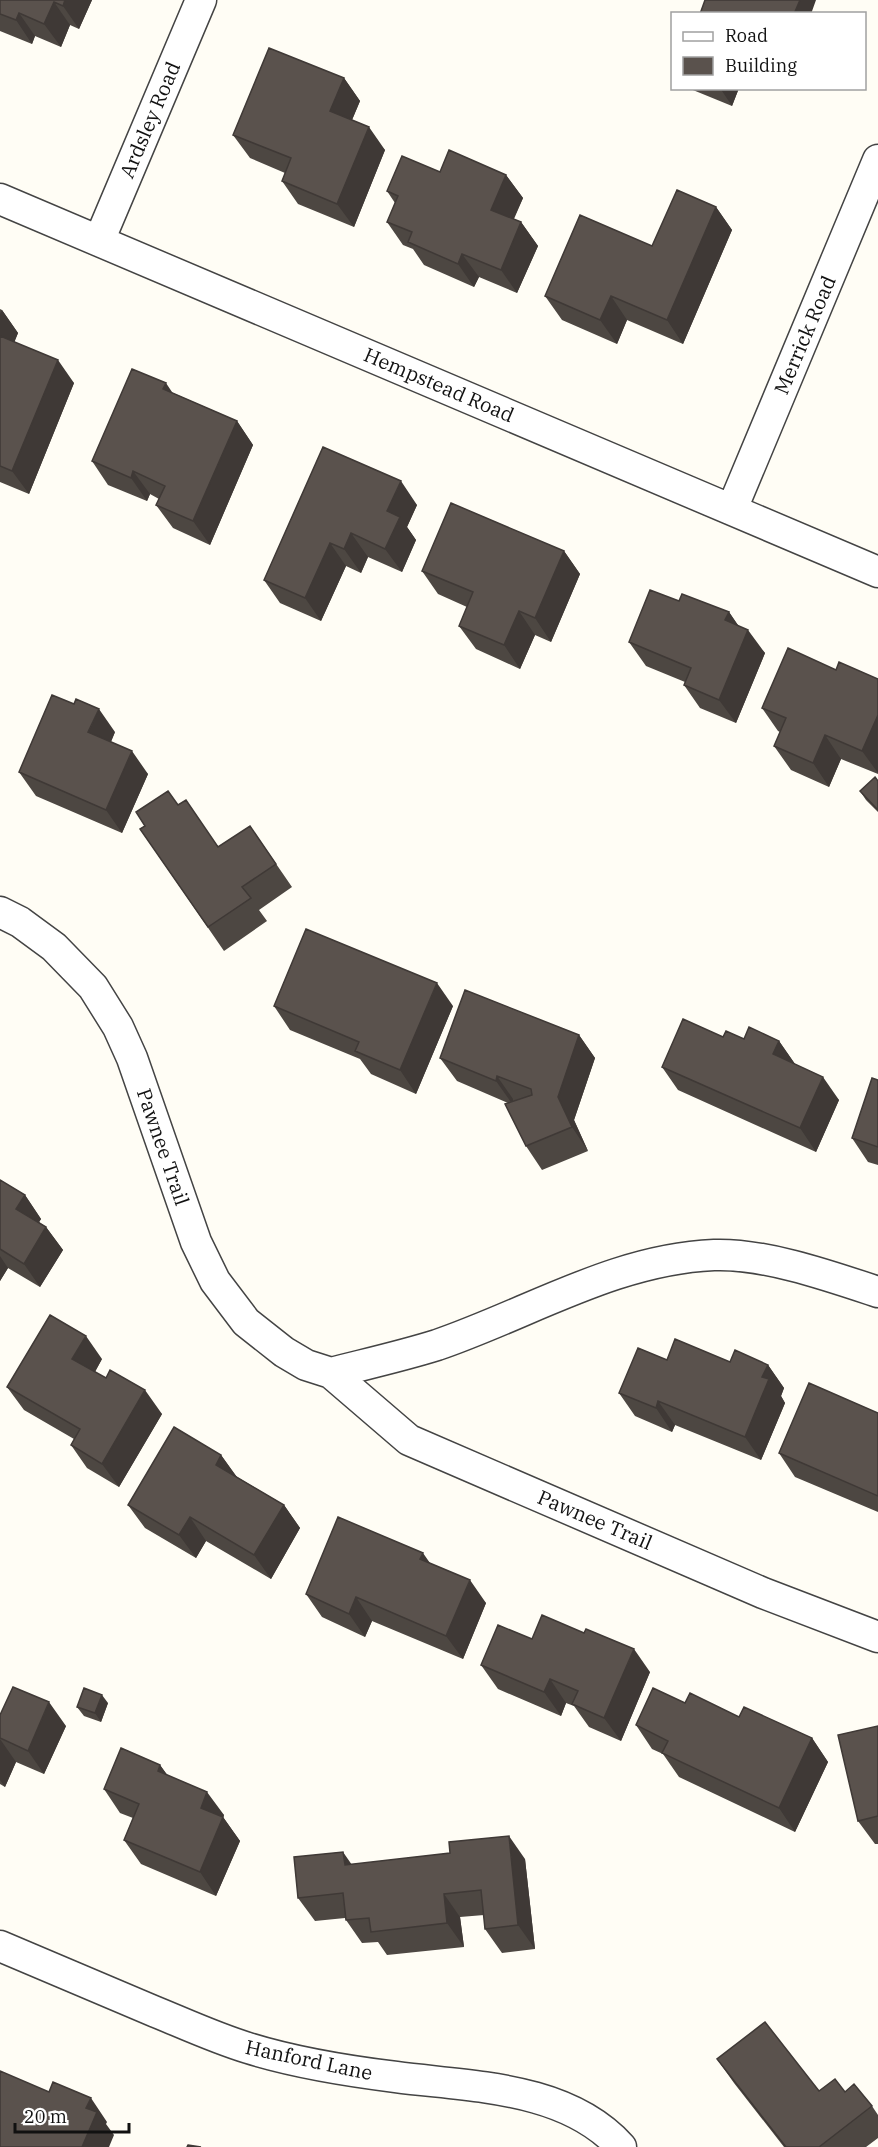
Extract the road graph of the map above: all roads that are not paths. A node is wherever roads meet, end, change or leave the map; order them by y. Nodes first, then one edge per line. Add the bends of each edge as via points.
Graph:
1 (201, 0) edge
2 (878, 160) edge
3 (0, 199) edge
4 (99, 240) junction
5 (732, 509) junction
6 (878, 572) edge
7 (0, 912) edge
8 (878, 1292) edge
9 (331, 1373) junction
10 (878, 1636) edge
11 (0, 1946) edge
12 (621, 2147) edge

1 - 4 street, Ardsley Road
2 - 5 street, Merrick Road
3 - 4 street, Hempstead Road
4 - 5 street, Hempstead Road
5 - 6 street, Hempstead Road
7 - 9 street, Pawnee Trail via 54,947 93,987 118,1027 196,1242 215,1281 246,1322 284,1352
8 - 9 street via 775,1261 715,1255 658,1262 620,1272 436,1345
9 - 10 street, Pawnee Trail via 409,1440 764,1593
11 - 12 street, Hanford Lane via 249,2049 347,2071 545,2099 585,2118

